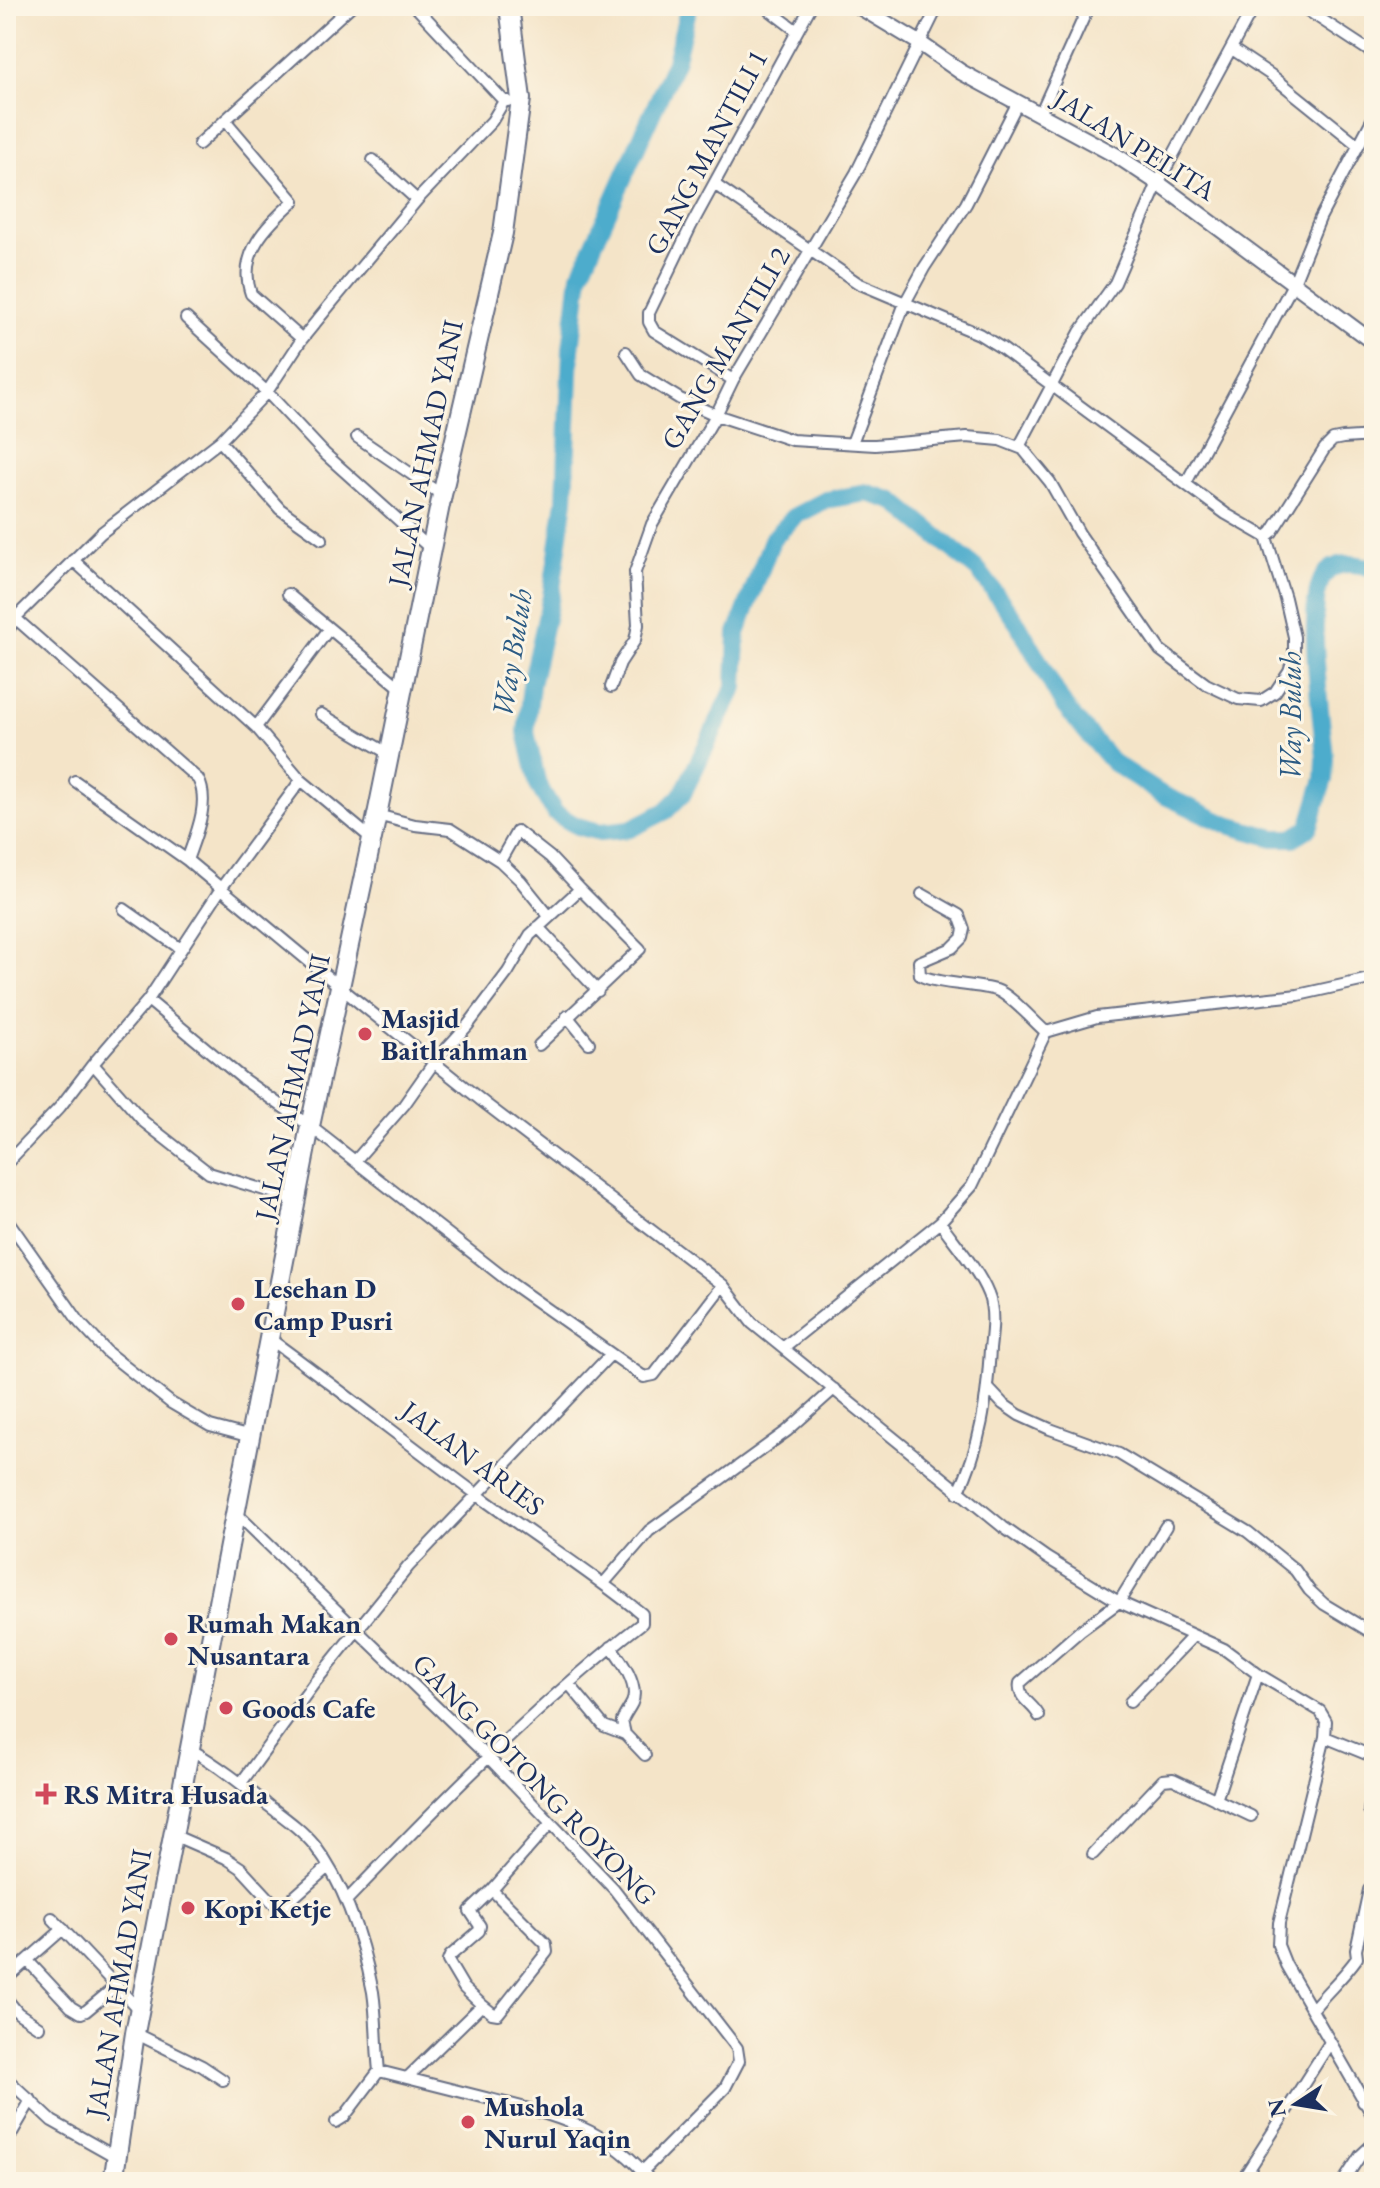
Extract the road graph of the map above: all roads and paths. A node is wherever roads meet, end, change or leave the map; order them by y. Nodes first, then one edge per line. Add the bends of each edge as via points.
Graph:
1 (351, 6) edge
2 (415, 6) edge
3 (509, 6) edge
4 (764, 6) edge
5 (811, 6) edge
6 (858, 6) edge
7 (938, 6) edge
8 (1254, 6) edge
9 (1301, 6) edge
10 (1088, 8) dead end
11 (797, 31) junction
12 (918, 42) junction
13 (1232, 49) junction
14 (1374, 54) edge
15 (513, 100) junction
16 (1018, 102) junction
17 (1040, 114) junction
18 (1374, 116) edge
19 (225, 120) junction
20 (199, 144) dead end
21 (1358, 145) junction
22 (373, 160) dead end
23 (1158, 183) junction
24 (714, 184) junction
25 (417, 200) junction
26 (809, 249) junction
27 (1294, 282) junction
28 (905, 303) junction
29 (186, 318) dead end
30 (302, 339) junction
31 (1374, 343) edge
32 (626, 352) dead end
33 (733, 380) junction
34 (1051, 386) junction
35 (267, 392) junction
36 (716, 415) junction
37 (1374, 436) edge
38 (357, 437) dead end
39 (220, 441) junction
40 (852, 443) junction
41 (1019, 447) junction
42 (1186, 483) junction
43 (442, 495) junction
44 (1266, 537) junction
45 (322, 539) dead end
46 (432, 550) junction
47 (73, 560) junction
48 (288, 594) dead end
49 (10, 614) edge
50 (329, 629) junction
51 (6, 634) edge
52 (611, 687) dead end
53 (402, 689) junction
54 (321, 714) dead end
55 (256, 727) junction
56 (389, 754) junction
57 (301, 780) junction
58 (75, 781) dead end
59 (377, 815) junction
60 (372, 839) junction
61 (187, 860) junction
62 (500, 861) junction
63 (222, 887) junction
64 (580, 889) junction
65 (922, 894) dead end
66 (124, 909) dead end
67 (549, 916) junction
68 (538, 927) junction
69 (181, 949) junction
70 (1374, 978) edge
71 (341, 988) junction
72 (598, 991) junction
73 (148, 1000) junction
74 (567, 1016) junction
75 (1046, 1032) junction
76 (589, 1043) dead end
77 (539, 1045) dead end
78 (435, 1061) junction
79 (93, 1064) junction
80 (310, 1126) junction
81 (355, 1161) junction
82 (6, 1164) edge
83 (297, 1200) junction
84 (6, 1218) edge
85 (940, 1222) junction
86 (723, 1285) junction
87 (270, 1339) junction
88 (784, 1347) junction
89 (610, 1355) junction
90 (988, 1388) junction
91 (834, 1389) junction
92 (251, 1437) junction
93 (958, 1493) junction
94 (476, 1494) junction
95 (236, 1513) junction
96 (1166, 1526) dead end
97 (604, 1583) junction
98 (1119, 1602) junction
99 (355, 1630) junction
100 (1374, 1634) edge
101 (1193, 1636) junction
102 (611, 1647) junction
103 (1258, 1674) junction
104 (569, 1684) junction
105 (1130, 1702) dead end
106 (1039, 1716) dead end
107 (625, 1734) junction
108 (1325, 1737) junction
109 (190, 1749) junction
110 (645, 1755) dead end
111 (1374, 1757) edge
112 (489, 1758) junction
113 (241, 1783) junction
114 (1374, 1784) edge
115 (1216, 1800) junction
116 (1374, 1814) edge
117 (1251, 1816) dead end
118 (550, 1824) junction
119 (173, 1835) junction
120 (1093, 1854) dead end
121 (328, 1867) junction
122 (1374, 1882) edge
123 (492, 1890) junction
124 (347, 1900) junction
125 (52, 1918) dead end
126 (63, 1929) junction
127 (28, 1961) junction
128 (6, 1979) edge
129 (115, 1987) junction
130 (6, 1998) edge
131 (482, 2005) junction
132 (139, 2010) junction
133 (1312, 2010) junction
134 (39, 2027) dead end
135 (135, 2033) junction
136 (1329, 2044) junction
137 (379, 2071) junction
138 (6, 2078) edge
139 (407, 2078) junction
140 (223, 2080) dead end
141 (1374, 2085) edge
142 (31, 2100) junction
143 (1363, 2102) junction
144 (1374, 2118) edge
145 (336, 2122) dead end
146 (6, 2143) edge
147 (1374, 2143) edge
148 (116, 2157) junction
149 (642, 2170) junction
150 (113, 2182) edge
151 (632, 2182) edge
152 (651, 2182) edge
153 (1241, 2182) edge
154 (1343, 2182) edge

1 - 19 street
2 - 15 street
3 - 15 highway, JALAN AHMAD YANI
4 - 11 street
5 - 11 street, GANG MANTILI 1
6 - 12 street, JALAN PELITA
7 - 12 street, GANG MANTILI 2
8 - 13 street
9 - 14 street
10 - 17 street
11 - 24 street, GANG MANTILI 1
12 - 16 street, JALAN PELITA
12 - 26 street, GANG MANTILI 2 via 856,173
13 - 21 street
13 - 23 street
15 - 25 street
15 - 43 highway, JALAN AHMAD YANI via 503,233
16 - 17 street, JALAN PELITA
16 - 28 street via 966,204
17 - 23 street, JALAN PELITA
18 - 21 street
19 - 20 street
19 - 30 street via 294,201 263,229 248,264 248,286
21 - 27 street
22 - 25 street
23 - 27 street, JALAN PELITA
23 - 34 street via 1115,283
24 - 26 street
24 - 33 street, GANG MANTILI 1 via 665,278 649,322 654,331
25 - 30 street
26 - 28 street via 858,283
26 - 33 street, GANG MANTILI 2
27 - 31 street, JALAN PELITA
27 - 42 street
28 - 34 street via 979,334
28 - 40 street
29 - 35 street
30 - 35 street
32 - 36 street via 641,375
33 - 36 street, GANG MANTILI 2
34 - 41 street
34 - 42 street
35 - 39 street
35 - 46 street via 325,454
36 - 40 street via 792,440
36 - 52 street, GANG MANTILI 2 via 652,524 635,572 635,640
37 - 44 street via 1333,440
38 - 43 street
39 - 45 street via 280,509
39 - 47 street
40 - 41 street via 967,437
41 - 44 street via 1050,482 1160,650 1206,684 1238,699 1261,701 1275,692 1294,656 1285,598
42 - 44 street
43 - 46 highway, JALAN AHMAD YANI
46 - 53 highway, JALAN AHMAD YANI
47 - 49 street
47 - 55 street
48 - 50 street
49 - 51 street
49 - 61 street via 198,779 203,792 199,823
50 - 53 street
50 - 55 street
53 - 56 highway, JALAN AHMAD YANI
54 - 56 street
55 - 57 street
56 - 59 highway, JALAN AHMAD YANI
57 - 60 street
57 - 63 street
58 - 61 street
59 - 60 highway, JALAN AHMAD YANI
59 - 62 street via 450,829
60 - 71 highway, JALAN AHMAD YANI
61 - 63 street
62 - 64 street via 517,831
62 - 67 street
63 - 69 street
63 - 71 street
64 - 67 street
64 - 72 street via 640,949
65 - 75 street via 959,915 964,929 952,948 919,962 920,975 1000,991
66 - 69 street
67 - 68 street
68 - 72 street
68 - 78 street via 487,1000
69 - 73 street
70 - 75 street via 1298,995 1097,1017
71 - 78 street
71 - 80 highway, JALAN AHMAD YANI
72 - 74 street
73 - 79 street
73 - 80 street via 243,1079
74 - 76 street
74 - 77 street
75 - 85 street via 972,1186
78 - 81 street
78 - 86 street
79 - 82 street
79 - 83 street via 144,1122 209,1173
80 - 81 street
80 - 83 highway, JALAN AHMAD YANI
81 - 89 street
83 - 87 highway, JALAN AHMAD YANI
84 - 92 street via 80,1323 108,1353 197,1419
85 - 88 street
85 - 90 street via 989,1296
86 - 88 street via 752,1323
86 - 89 street via 654,1375 644,1377
87 - 92 highway, JALAN AHMAD YANI
87 - 94 street, JALAN ARIES
88 - 91 street
89 - 94 street
90 - 93 street via 970,1468
90 - 100 street via 1019,1415 1119,1454 1248,1532 1295,1570 1324,1604
91 - 93 street
91 - 97 street via 787,1431 649,1531
92 - 95 highway, JALAN AHMAD YANI
93 - 98 street
94 - 97 street, JALAN ARIES
94 - 99 street
95 - 99 street, GANG GOTONG ROYONG
95 - 109 highway, JALAN AHMAD YANI
96 - 98 street
97 - 102 street, JALAN ARIES via 644,1619
98 - 101 street
98 - 106 street via 1020,1683 1019,1691
99 - 112 street, GANG GOTONG ROYONG
99 - 113 street
101 - 103 street via 1224,1649
101 - 105 street
102 - 104 street
102 - 107 street via 634,1694 622,1721
103 - 108 street via 1320,1711 1326,1721
103 - 115 street
104 - 107 street via 604,1726
104 - 112 street
107 - 110 street
108 - 111 street
108 - 133 street via 1279,1923 1278,1945
109 - 113 street
109 - 119 highway, JALAN AHMAD YANI
112 - 118 street, GANG GOTONG ROYONG
112 - 124 street
113 - 121 street via 299,1829
114 - 116 street via 1369,1806
115 - 117 street
115 - 120 street via 1173,1779 1163,1780
118 - 123 street
118 - 149 street, GANG GOTONG ROYONG via 614,1889 737,2048 739,2061 725,2088
119 - 121 street via 241,1868 276,1906 286,1904
119 - 132 highway, JALAN AHMAD YANI
121 - 124 street
122 - 133 street via 1357,1958
123 - 131 street via 470,1911 479,1931 448,1961
123 - 131 street via 548,1948 498,2014
124 - 137 street via 373,1996
125 - 126 street
126 - 127 street
126 - 129 street
127 - 128 street
127 - 129 street via 81,2013
129 - 132 street
130 - 134 street
131 - 139 street
132 - 135 highway, JALAN AHMAD YANI
133 - 136 street
135 - 140 street
135 - 148 highway, JALAN AHMAD YANI
136 - 143 street
136 - 153 street
137 - 139 street
137 - 145 street
138 - 142 street
139 - 149 street via 551,2115 600,2136
141 - 143 street
142 - 146 street
142 - 148 street via 52,2121
143 - 144 street
147 - 154 street
148 - 150 highway, JALAN AHMAD YANI
149 - 151 street
149 - 152 street

